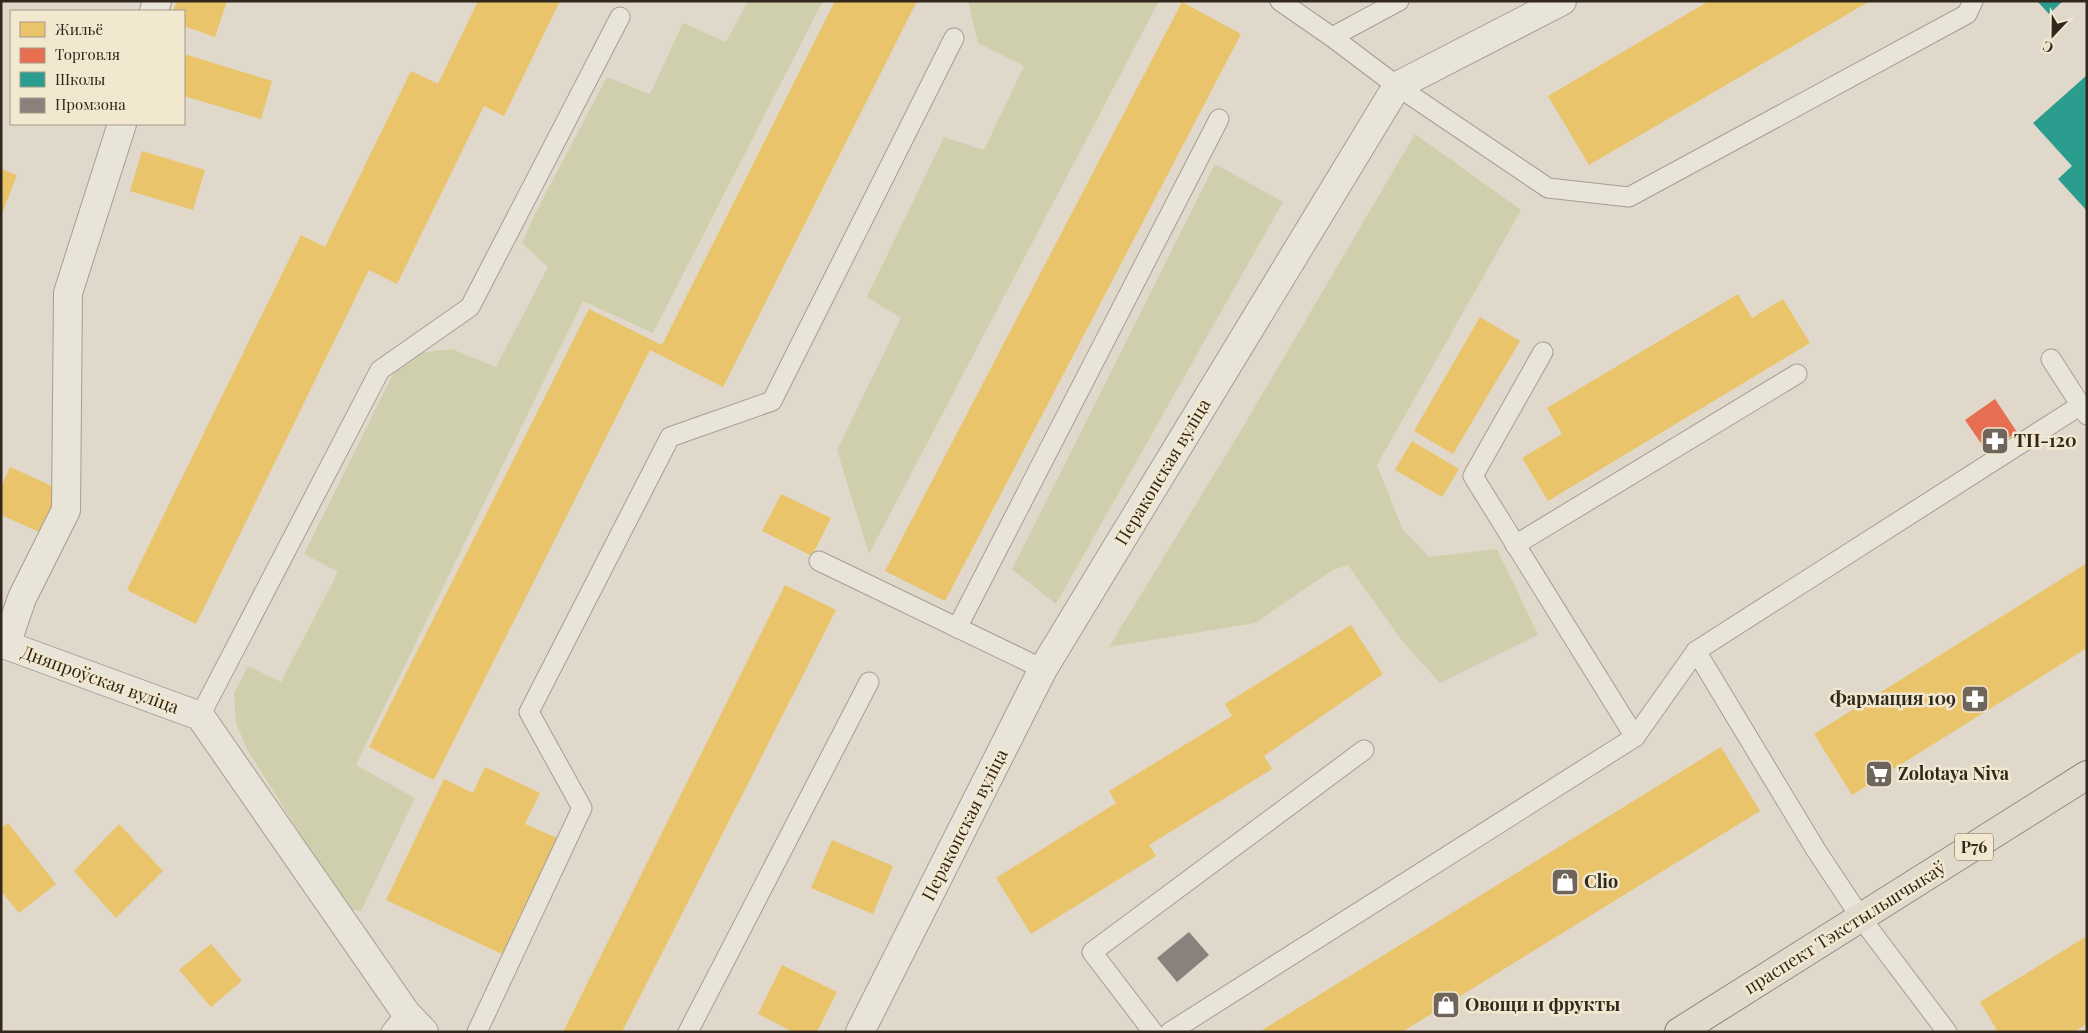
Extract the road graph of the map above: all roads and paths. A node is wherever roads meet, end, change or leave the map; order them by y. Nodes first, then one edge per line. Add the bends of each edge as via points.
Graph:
1 (1280, 1) edge
2 (1399, 1) edge
3 (1562, 1) edge
4 (1974, 1) edge
5 (620, 17) dead end
6 (1332, 37) junction
7 (954, 38) dead end
8 (1397, 86) junction
9 (1220, 119) dead end
10 (122, 125) edge
11 (1543, 352) dead end
12 (2050, 359) dead end
13 (1797, 374) dead end
14 (2084, 410) edge
15 (1515, 545) junction
16 (819, 561) dead end
17 (957, 628) junction
18 (4, 648) edge
19 (1696, 650) junction
20 (1043, 669) junction
21 (869, 682) dead end
22 (200, 716) junction
23 (1635, 737) junction
24 (1364, 750) dead end
25 (2087, 775) edge
26 (1861, 918) junction
27 (407, 1025) edge
28 (477, 1032) edge
29 (688, 1032) edge
30 (860, 1032) edge
31 (1153, 1032) edge
32 (1170, 1032) edge
33 (1679, 1032) edge
34 (1947, 1032) edge

1 - 6 lane
2 - 6 lane
3 - 8 street
4 - 8 lane via 1967,14 1629,197 1548,188
5 - 22 lane via 470,307 380,370
6 - 8 lane
7 - 28 lane via 772,401 670,437 529,712 582,808
8 - 20 street, Перакопская вуліца
9 - 17 lane
10 - 18 street, Дняпроўская вуліца via 68,293 66,510 22,598
11 - 15 lane via 1473,476
12 - 14 lane
13 - 15 lane
14 - 19 lane
15 - 23 lane
16 - 17 lane
17 - 20 lane
18 - 22 street, Дняпроўская вуліца
19 - 23 lane
19 - 26 lane via 1816,850
20 - 30 street, Перакопская вуліца
21 - 29 lane
22 - 27 street, Дняпроўская вуліца
23 - 32 lane
24 - 31 lane via 1092,952
25 - 26 main road, праспект Тэкстыльшчыкаў / Р76
26 - 33 main road, праспект Тэкстыльшчыкаў / Р76
26 - 34 lane

